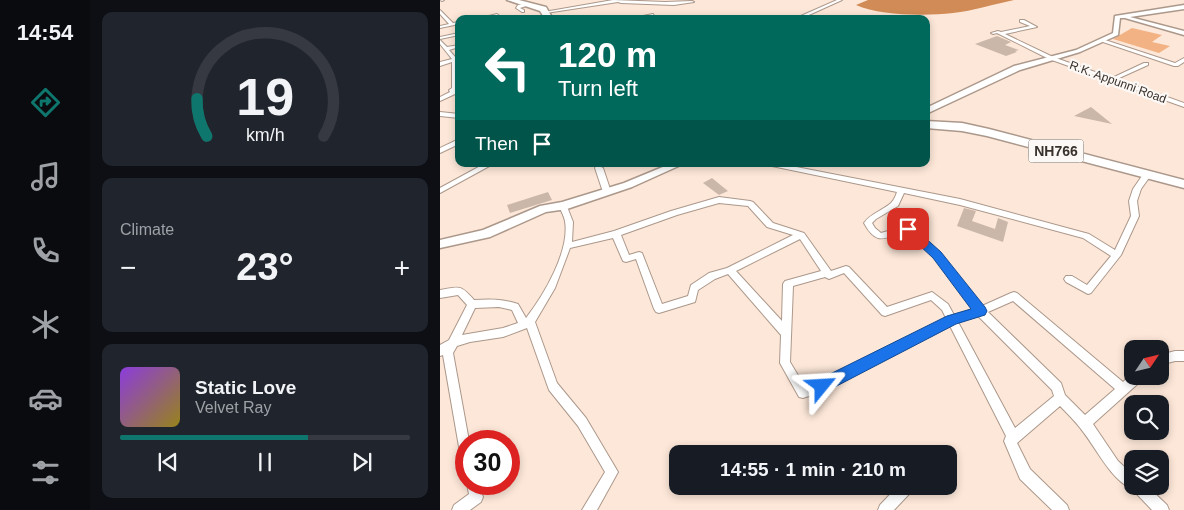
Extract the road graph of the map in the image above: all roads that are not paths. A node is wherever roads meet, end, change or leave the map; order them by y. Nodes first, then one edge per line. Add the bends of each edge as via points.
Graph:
1 (619, 0) edge
2 (840, 0) edge
3 (607, 1) edge
4 (692, 2) dead end
5 (521, 3) edge
6 (1184, 7) edge
7 (440, 11) edge
8 (546, 15) edge
9 (551, 15) edge
10 (805, 15) edge
11 (1122, 16) junction
12 (442, 17) edge
13 (1022, 21) dead end
14 (455, 24) edge
15 (452, 25) junction
16 (440, 27) edge
17 (1184, 33) edge
18 (455, 35) edge
19 (440, 39) edge
20 (1102, 40) junction
21 (455, 47) edge
22 (446, 50) junction
23 (455, 57) edge
24 (1051, 58) junction
25 (455, 60) edge
26 (1184, 60) edge
27 (440, 64) edge
28 (1146, 64) dead end
29 (1111, 80) junction
30 (455, 88) edge
31 (440, 99) edge
32 (1184, 105) edge
33 (930, 109) edge
34 (440, 114) edge
35 (455, 116) edge
36 (930, 124) edge
37 (455, 142) edge
38 (440, 151) edge
39 (484, 167) edge
40 (671, 167) edge
41 (787, 167) edge
42 (599, 168) dead end
43 (1147, 175) junction
44 (1184, 184) edge
45 (902, 190) junction
46 (440, 191) edge
47 (607, 192) junction
48 (563, 206) junction
49 (616, 234) junction
50 (801, 235) junction
51 (440, 244) edge
52 (566, 246) junction
53 (1117, 255) junction
54 (730, 270) junction
55 (828, 273) junction
56 (1069, 278) dead end
57 (440, 294) edge
58 (472, 304) junction
59 (980, 311) junction
60 (952, 320) junction
61 (527, 323) junction
62 (786, 333) junction
63 (454, 342) junction
64 (440, 350) edge
65 (1184, 356) edge
66 (1169, 358) edge
67 (1128, 385) edge
68 (1123, 389) junction
69 (1060, 398) junction
70 (1085, 424) junction
71 (461, 430) edge
72 (1014, 438) junction
73 (1124, 474) edge
74 (476, 495) edge
75 (899, 495) edge
76 (1146, 495) edge
77 (459, 510) edge
78 (589, 510) edge
79 (885, 510) edge
80 (1062, 510) edge
81 (1162, 510) edge

1 - 3 street
1 - 4 street
2 - 10 street
3 - 9 street
5 - 8 highway via 543,9
6 - 11 main road
7 - 12 street
11 - 17 main road
11 - 20 main road via 1117,17 1116,34
12 - 15 street
13 - 24 street, R.K. Appunni Road via 1035,27 995,32
14 - 15 street
15 - 16 street
18 - 19 street
19 - 22 street
20 - 24 main road
20 - 26 street via 1176,64
21 - 22 street
22 - 23 street
24 - 29 street, R.K. Appunni Road
24 - 33 main road via 1017,68
25 - 27 street
28 - 29 street
29 - 32 street, R.K. Appunni Road
30 - 31 street via 453,93
34 - 35 street
36 - 43 highway, NH766 via 989,133
37 - 38 street
39 - 46 street
40 - 47 main road
41 - 45 street
42 - 47 street
43 - 44 highway, NH766
43 - 53 street via 1136,189 1133,201 1135,216
45 - 53 street via 1086,236
45 - 59 street via 895,204 872,217 868,223 872,232 889,236 908,229 937,255
47 - 48 main road
48 - 51 main road via 544,209 486,234
48 - 52 street via 570,224
49 - 50 street via 719,200 750,204 770,224
49 - 52 street
49 - 54 street via 626,259 639,255 660,309 692,299 694,288 712,276
50 - 54 street
50 - 55 street
52 - 61 street via 554,281
53 - 56 street via 1088,290
54 - 62 street
55 - 60 street via 846,269 885,312 932,296 945,307
55 - 62 street via 788,284
57 - 58 street via 460,291
58 - 61 street via 499,303 514,308
58 - 63 street
59 - 60 street
59 - 68 street via 1014,296
59 - 69 street via 1057,387
60 - 62 street via 803,393 785,363
60 - 72 street
61 - 63 street via 493,335
61 - 78 street via 540,346 553,386 582,422 612,472
63 - 64 street
63 - 71 street via 448,353
65 - 66 street
67 - 68 street
68 - 70 street
69 - 70 street
69 - 72 street
70 - 73 street
72 - 80 street via 1010,442 1025,474
74 - 77 street
75 - 79 street
76 - 81 street

